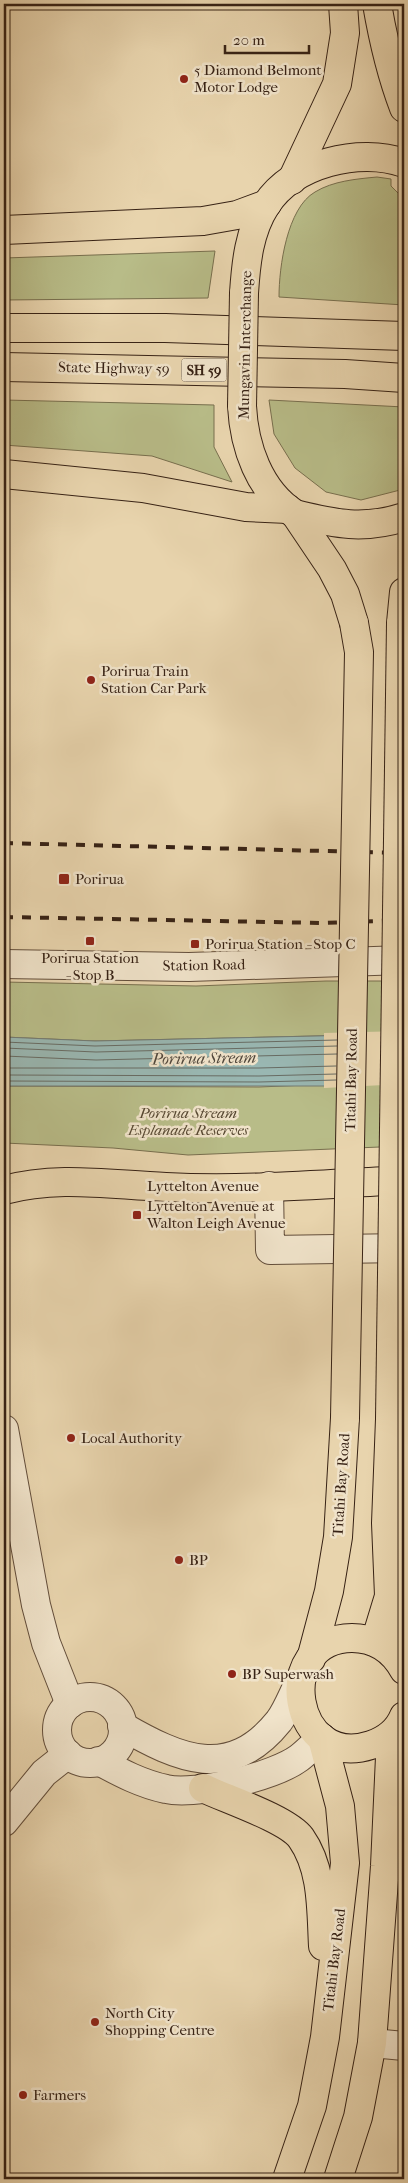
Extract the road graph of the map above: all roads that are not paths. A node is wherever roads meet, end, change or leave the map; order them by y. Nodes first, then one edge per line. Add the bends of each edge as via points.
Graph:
1 (343, 4) edge
2 (377, 4) edge
3 (404, 108) edge
4 (404, 163) edge
5 (292, 180) junction
6 (267, 204) junction
7 (4, 230) edge
8 (4, 328) edge
9 (404, 336) edge
10 (4, 367) edge
11 (404, 378) edge
12 (4, 474) edge
13 (291, 512) junction
14 (404, 517) edge
15 (404, 592) edge
16 (404, 960) edge
17 (4, 964) edge
18 (404, 1180) edge
19 (269, 1186) junction
20 (4, 1190) edge
21 (404, 1248) edge
22 (390, 1419) junction
23 (4, 1428) edge
24 (404, 1449) edge
25 (404, 1622) edge
26 (381, 1644) junction
27 (306, 1668) junction
28 (404, 1670) edge
29 (70, 1704) junction
30 (398, 1725) edge
31 (122, 1726) junction
32 (322, 1738) junction
33 (68, 1754) junction
34 (99, 1761) junction
35 (202, 1788) junction
36 (8, 1810) edge
37 (327, 2012) junction
38 (372, 2043) junction
39 (404, 2046) edge
40 (287, 2179) edge
41 (338, 2179) edge

1 - 5 main road via 345,34 337,84
2 - 3 main road via 383,38
4 - 5 main road, Mungavin Interchange via 370,156 342,158
5 - 6 main road, Mungavin Interchange
6 - 7 main road via 237,215 202,221
6 - 13 main road, Mungavin Interchange, bridge via 250,243 244,293 243,428 248,449 270,490
8 - 9 main road via 165,328
10 - 11 main road, State Highway 59 / SH 59
12 - 13 main road via 143,488
13 - 14 main road via 353,525 383,523
13 - 27 main road, Titahi Bay Road, bridge via 346,594 359,652 345,1418 338,1537 330,1591
15 - 22 main road, bridge
16 - 17 street, Station Road via 189,967
18 - 19 main road, Lyttelton Avenue
19 - 20 main road, Lyttelton Avenue via 166,1187 64,1181 30,1183
19 - 21 street via 270,1250
22 - 24 main road
22 - 26 main road via 386,1522 389,1596
23 - 29 street via 36,1604 46,1643
25 - 26 main road
26 - 27 main road via 362,1638 333,1642 320,1649
26 - 28 main road via 398,1659
27 - 31 street via 280,1720 257,1744 235,1754 211,1761 180,1755
27 - 32 main road, Titahi Bay Road via 299,1693 302,1710 310,1726
29 - 31 street via 88,1697 107,1702 120,1716
29 - 33 street via 63,1711 57,1728 62,1747
30 - 32 main road via 378,1743 364,1748 334,1745
30 - 38 main road
31 - 34 street via 122,1735 114,1752
32 - 35 street via 298,1759 267,1774
32 - 37 main road, Titahi Bay Road via 340,1806 345,1863
33 - 34 street via 88,1763
33 - 36 street
34 - 35 street via 128,1777 168,1790
35 - 37 main road via 282,1823 301,1837 314,1862 320,1894
37 - 40 main road, Titahi Bay Road via 312,2106
38 - 39 street
38 - 41 main road via 358,2117

